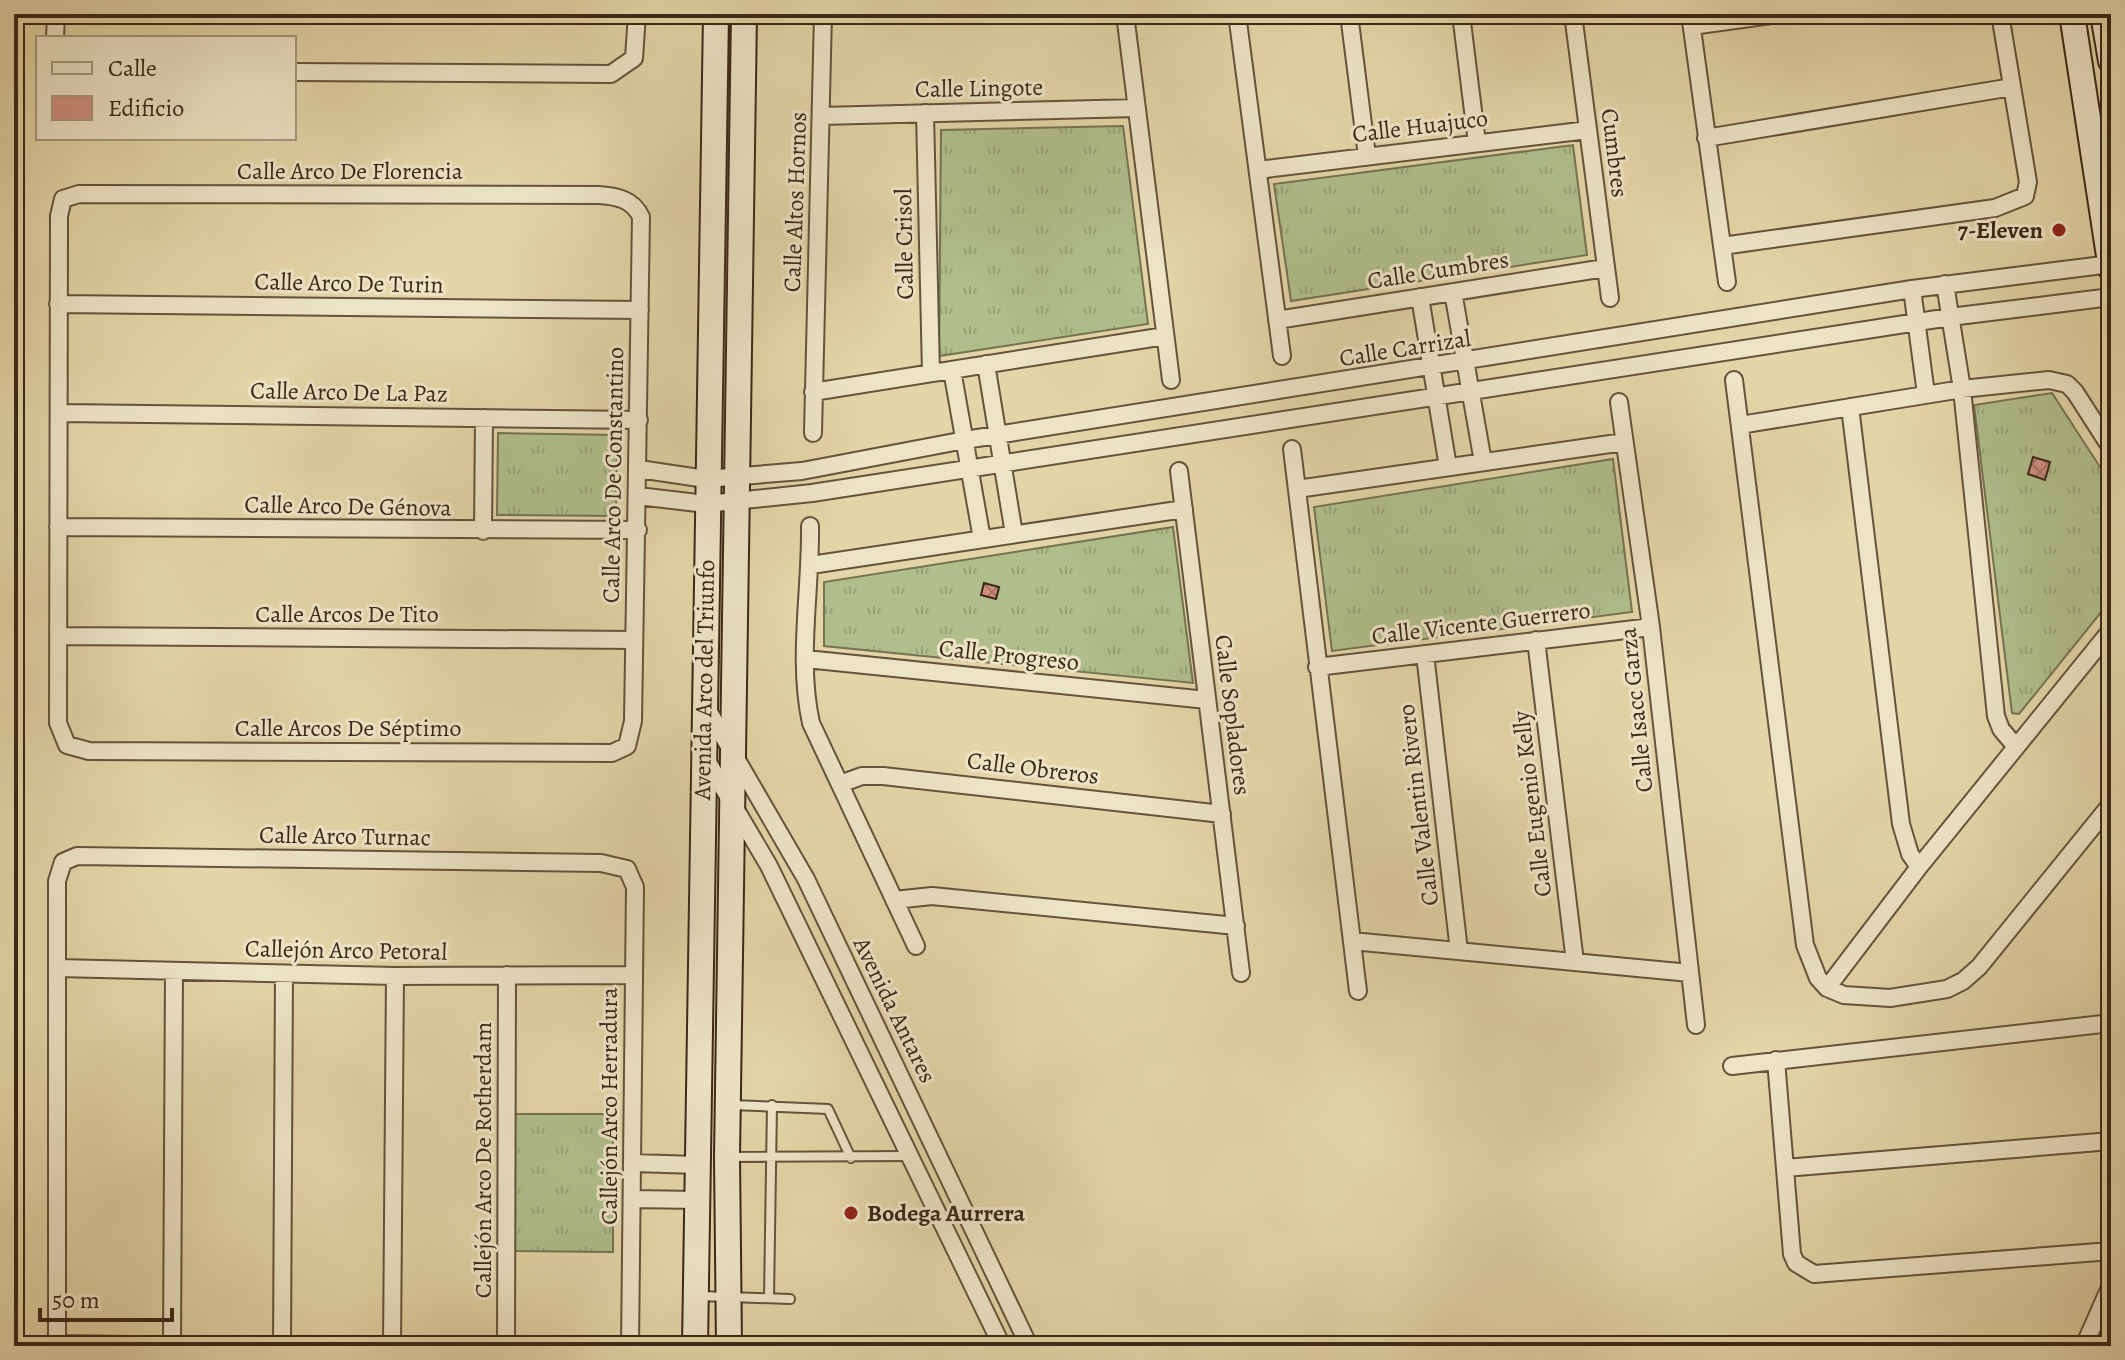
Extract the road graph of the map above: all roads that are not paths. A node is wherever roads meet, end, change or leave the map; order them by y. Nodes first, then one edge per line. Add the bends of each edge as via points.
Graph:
1 (56, 14) edge
2 (637, 14) edge
3 (716, 14) edge
4 (744, 14) edge
5 (823, 14) edge
6 (1125, 14) edge
7 (1237, 14) edge
8 (1349, 14) edge
9 (1461, 14) edge
10 (1573, 14) edge
11 (1778, 14) edge
12 (2000, 14) edge
13 (2072, 14) edge
14 (2103, 14) edge
15 (1691, 20) edge
16 (55, 36) edge
17 (2111, 61) edge
18 (296, 72) edge
19 (2012, 87) junction
20 (1137, 108) junction
21 (925, 113) junction
22 (821, 116) junction
23 (1588, 130) junction
24 (1706, 138) junction
25 (1477, 143) junction
26 (1367, 156) junction
27 (1258, 170) junction
28 (635, 206) joint
29 (1722, 246) junction
30 (2111, 266) edge
31 (1605, 268) junction
32 (1727, 282) dead end
33 (1945, 284) junction
34 (1912, 289) junction
35 (1453, 292) junction
36 (1420, 297) junction
37 (2111, 297) edge
38 (1610, 298) dead end
39 (58, 304) junction
40 (640, 310) junction
41 (1950, 317) junction
42 (1277, 320) junction
43 (1917, 323) junction
44 (1165, 336) junction
45 (1282, 356) dead end
46 (1466, 363) junction
47 (986, 364) junction
48 (1432, 368) junction
49 (952, 370) junction
50 (931, 373) junction
51 (1171, 380) dead end
52 (1734, 380) dead end
53 (1962, 389) junction
54 (1471, 390) junction
55 (813, 392) junction
56 (1926, 394) junction
57 (1437, 396) junction
58 (1619, 402) dead end
59 (1850, 407) junction
60 (60, 413) junction
61 (484, 418) junction
62 (639, 420) junction
63 (1740, 425) junction
64 (813, 433) dead end
65 (998, 435) junction
66 (965, 440) junction
67 (1624, 442) junction
68 (2111, 448) edge
69 (1292, 449) dead end
70 (1483, 462) junction
71 (1003, 464) junction
72 (1448, 467) junction
73 (639, 469) junction
74 (969, 469) junction
75 (1179, 471) dead end
76 (706, 479) junction
77 (738, 489) junction
78 (1297, 489) junction
79 (638, 496) junction
80 (706, 504) junction
81 (1184, 509) junction
82 (810, 526) dead end
83 (58, 527) junction
84 (638, 530) junction
85 (483, 531) junction
86 (1014, 534) junction
87 (982, 539) junction
88 (811, 565) junction
89 (1651, 627) junction
90 (2111, 630) edge
91 (59, 636) junction
92 (634, 640) junction
93 (1536, 640) junction
94 (1425, 654) junction
95 (806, 659) junction
96 (1317, 667) junction
97 (1207, 700) junction
98 (704, 702) junction
99 (627, 746) joint
100 (2016, 747) junction
101 (733, 751) junction
102 (703, 754) junction
103 (840, 784) junction
104 (732, 800) junction
105 (2111, 804) edge
106 (1222, 814) junction
107 (1919, 867) junction
108 (627, 869) joint
109 (894, 900) junction
110 (1236, 926) junction
111 (1352, 941) junction
112 (916, 946) dead end
113 (1459, 951) junction
114 (1575, 962) junction
115 (58, 968) junction
116 (174, 972) junction
117 (1241, 973) dead end
118 (1690, 973) junction
119 (284, 974) junction
120 (507, 975) junction
121 (634, 975) junction
122 (395, 976) junction
123 (1827, 988) junction
124 (1358, 991) dead end
125 (2111, 1023) edge
126 (1696, 1025) dead end
127 (1776, 1060) junction
128 (1732, 1066) dead end
129 (728, 1105) junction
130 (772, 1105) junction
131 (2111, 1141) edge
132 (912, 1156) junction
133 (727, 1157) junction
134 (771, 1158) junction
135 (851, 1158) junction
136 (633, 1163) junction
137 (698, 1165) junction
138 (1785, 1168) junction
139 (632, 1199) junction
140 (698, 1200) junction
141 (2111, 1251) edge
142 (2111, 1285) edge
143 (696, 1296) junction
144 (729, 1296) junction
145 (769, 1298) junction
146 (790, 1299) dead end
147 (58, 1345) edge
148 (172, 1345) edge
149 (199, 1346) edge
150 (282, 1346) edge
151 (392, 1346) edge
152 (478, 1346) edge
153 (506, 1346) edge
154 (630, 1346) edge
155 (695, 1346) edge
156 (729, 1346) edge
157 (1002, 1346) edge
158 (1029, 1346) edge
159 (2084, 1346) edge

1 - 16 street
2 - 18 street via 634,58 611,74
3 - 76 street, Avenida Arco del Triunfo
4 - 77 street, Avenida Arco del Triunfo
5 - 22 street, Calle Altos Hornos
6 - 20 street
7 - 27 street
8 - 26 street
9 - 25 street
10 - 23 street, Cumbres
11 - 15 street
12 - 19 street
13 - 30 street
14 - 17 street
15 - 24 street
19 - 24 street
19 - 29 street via 2028,182 2025,196 2016,202
20 - 21 street, Calle Lingote
20 - 44 street
21 - 22 street, Calle Lingote
21 - 50 street, Calle Crisol
22 - 55 street, Calle Altos Hornos
23 - 25 street, Calle Huajuco
23 - 31 street, Cumbres
24 - 29 street
25 - 26 street, Calle Huajuco
26 - 27 street, Calle Huajuco
27 - 42 street
28 - 39 street, Calle Arco De Florencia via 598,195 79,194 63,199 59,216
28 - 40 street, Calle Arco De Constantino via 641,217
29 - 32 street
30 - 33 street, Calle Carrizal
31 - 35 street, Calle Cumbres
31 - 38 street, Cumbres
33 - 34 street, Calle Carrizal
33 - 41 street
34 - 43 street
34 - 46 street, Calle Carrizal
35 - 36 street, Calle Cumbres
35 - 46 street
36 - 42 street, Calle Cumbres
36 - 48 street
37 - 41 street, Calle Carrizal
39 - 40 street, Calle Arco De Turin
39 - 60 street
40 - 62 street, Calle Arco De Constantino
41 - 43 street, Calle Carrizal
41 - 53 street
42 - 45 street
43 - 54 street, Calle Carrizal
43 - 56 street
44 - 47 street
44 - 51 street
46 - 48 street, Calle Carrizal
46 - 54 street
47 - 49 street
47 - 65 street
48 - 57 street
48 - 65 street, Calle Carrizal
49 - 50 street
49 - 66 street
50 - 55 street
52 - 63 street
53 - 56 street
53 - 68 street via 2060,381 2075,392
53 - 100 street via 1996,716
54 - 57 street, Calle Carrizal
54 - 70 street
55 - 64 street, Calle Altos Hornos
56 - 59 street
57 - 71 street, Calle Carrizal
57 - 72 street
58 - 67 street, Calle Isacc Garza
59 - 63 street
59 - 107 street via 1901,824
60 - 61 street, Calle Arco De La Paz
60 - 83 street
61 - 62 street, Calle Arco De La Paz
61 - 85 street
62 - 73 street, Calle Arco De Constantino
63 - 123 street via 1805,945 1810,965
65 - 66 street, Calle Carrizal
65 - 71 street
66 - 74 street
66 - 77 street, Calle Carrizal via 802,471
67 - 70 street
67 - 89 street, Calle Isacc Garza
69 - 78 street
70 - 72 street
71 - 74 street, Calle Carrizal
71 - 86 street
72 - 78 street
73 - 76 street, Calle Carrizal
73 - 79 street, Calle Arco De Constantino
74 - 77 street, Calle Carrizal
74 - 87 street
75 - 81 street, Calle Sopladores
76 - 77 street, Calle Carrizal
76 - 80 street, Avenida Arco del Triunfo
77 - 80 street, Calle Carrizal
77 - 101 street, Avenida Arco del Triunfo
78 - 96 street
79 - 80 street, Calle Carrizal
79 - 84 street, Calle Arco De Constantino
80 - 98 street, Avenida Arco del Triunfo
81 - 86 street
81 - 97 street, Calle Sopladores
82 - 88 street
83 - 85 street, Calle Arco De Génova
83 - 91 street
84 - 85 street, Calle Arco De Génova
84 - 92 street, Calle Arco De Constantino
86 - 87 street
87 - 88 street
88 - 95 street
89 - 93 street, Calle Vicente Guerrero
89 - 118 street, Calle Isacc Garza
90 - 100 street
91 - 92 street, Calle Arcos De Tito
91 - 99 street, Calle Arcos De Séptimo via 58,723 67,745 89,751 612,753
92 - 99 street, Calle Arco De Constantino via 633,721
93 - 94 street, Calle Vicente Guerrero
93 - 114 street, Calle Eugenio Kelly
94 - 96 street, Calle Vicente Guerrero
94 - 113 street, Calle Valentin Rivero
95 - 97 street, Calle Progreso
95 - 103 street via 811,723
96 - 111 street
97 - 106 street, Calle Sopladores
98 - 101 street, Avenida Antares
98 - 102 street, Avenida Arco del Triunfo
100 - 107 street
101 - 104 street, Avenida Arco del Triunfo
101 - 158 street, Avenida Antares via 806,879
102 - 104 street, Avenida Antares
102 - 137 street, Avenida Arco del Triunfo
103 - 106 street, Calle Obreros via 862,776 897,777
103 - 109 street
104 - 129 street, Avenida Arco del Triunfo
104 - 132 street, Avenida Antares
105 - 123 street via 1963,981 1947,989 1890,998 1863,998
106 - 110 street, Calle Sopladores
107 - 123 street
108 - 115 street, Calle Arco Turnac via 601,863 77,856 63,862 57,881
108 - 121 street, Callejón Arco Herradura via 635,887
109 - 110 street via 932,896
109 - 112 street
110 - 117 street, Calle Sopladores
111 - 113 street
111 - 124 street
113 - 114 street
114 - 118 street
115 - 116 street, Callejón Arco Petoral
115 - 147 street
116 - 119 street, Callejón Arco Petoral
116 - 148 street
118 - 126 street, Calle Isacc Garza
119 - 122 street, Callejón Arco Petoral
119 - 150 street
120 - 121 street, Callejón Arco Petoral
120 - 122 street, Callejón Arco Petoral
120 - 153 street, Callejón Arco De Rotherdam
121 - 136 street, Callejón Arco Herradura
122 - 151 street
125 - 127 street
127 - 128 street
127 - 138 street
129 - 130 lane
129 - 133 street, Avenida Arco del Triunfo
130 - 134 lane
130 - 135 lane via 828,1109
131 - 138 street
132 - 135 lane
132 - 157 street, Avenida Antares
133 - 134 lane
133 - 144 street, Avenida Arco del Triunfo
134 - 135 lane
134 - 145 lane
136 - 137 street
136 - 139 street, Callejón Arco Herradura
137 - 140 street, Avenida Arco del Triunfo
138 - 141 street via 1792,1254 1814,1274
139 - 140 street
139 - 154 street, Callejón Arco Herradura
140 - 143 street, Avenida Arco del Triunfo
142 - 159 street
143 - 144 lane
143 - 155 street, Avenida Arco del Triunfo
144 - 145 lane
144 - 156 street, Avenida Arco del Triunfo
145 - 146 lane
147 - 148 street
148 - 149 street
152 - 153 street
153 - 154 street

